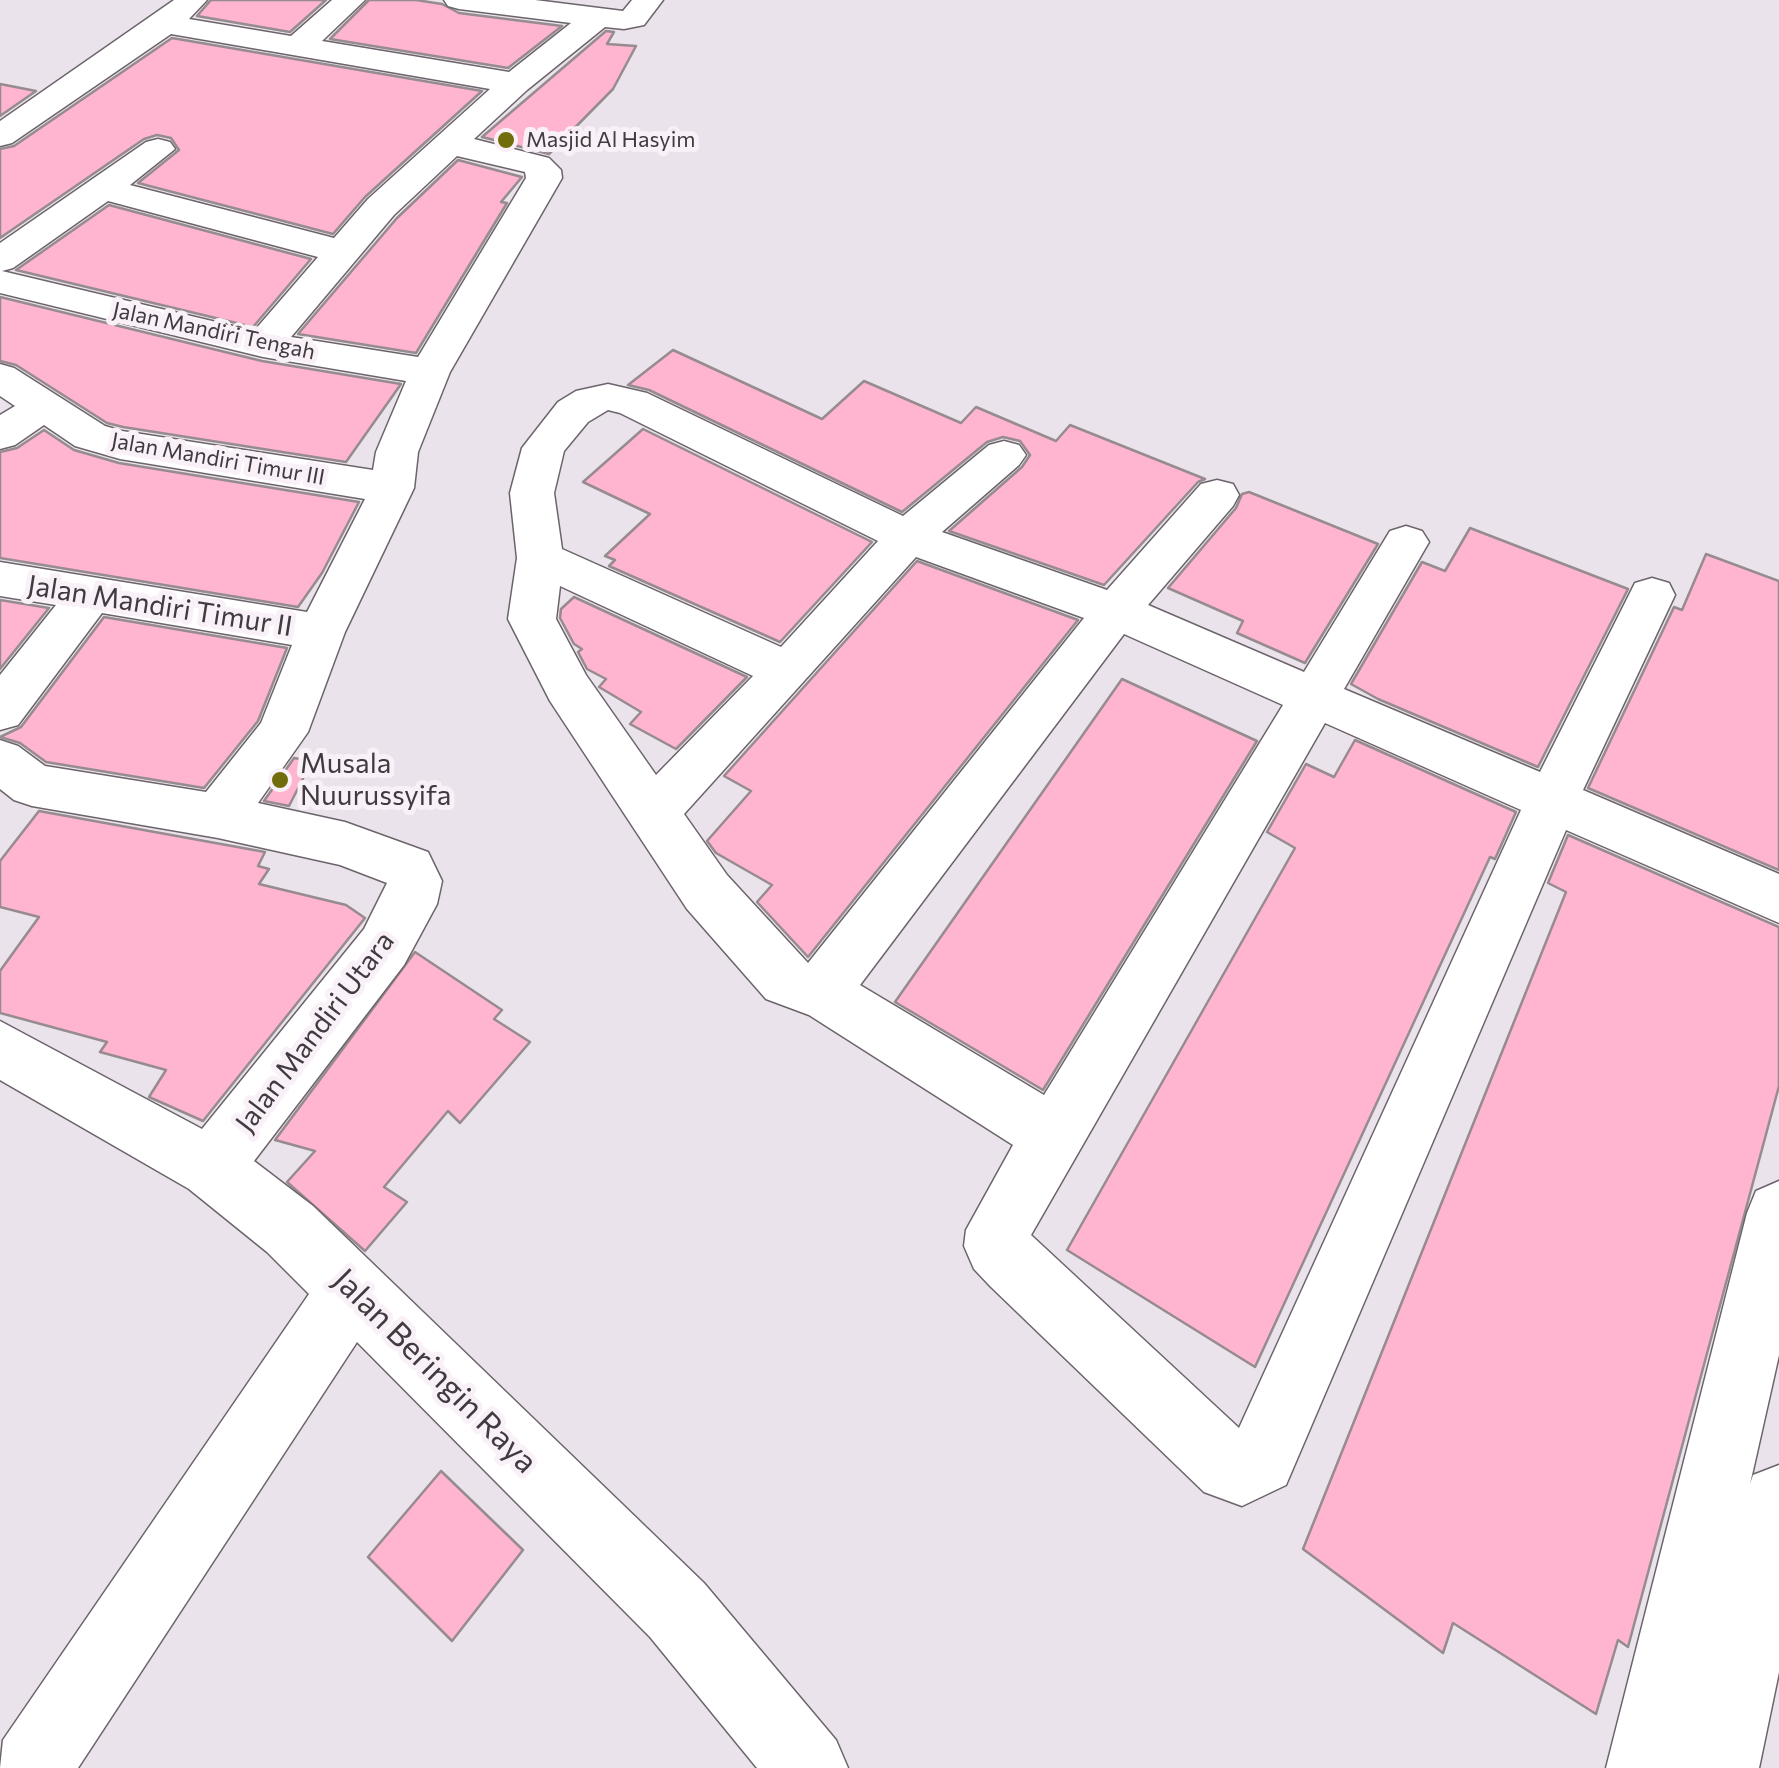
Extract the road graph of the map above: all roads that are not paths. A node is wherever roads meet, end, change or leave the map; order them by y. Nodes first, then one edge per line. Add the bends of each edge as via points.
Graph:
1 (192, 0) edge
2 (350, 0) edge
3 (648, 0) edge
4 (480, 1) edge
5 (597, 18) junction
6 (166, 24) junction
7 (300, 44) junction
8 (515, 83) junction
9 (0, 136) edge
10 (452, 144) junction
11 (158, 148) dead end
12 (104, 188) junction
13 (344, 252) junction
14 (0, 260) edge
15 (0, 282) edge
16 (262, 345) junction
17 (430, 372) junction
18 (0, 377) edge
19 (46, 405) junction
20 (0, 434) edge
21 (1004, 455) dead end
22 (392, 488) junction
23 (1218, 496) dead end
24 (908, 537) junction
25 (1406, 542) dead end
26 (540, 558) junction
27 (0, 579) edge
28 (1652, 595) dead end
29 (89, 596) junction
30 (1116, 612) junction
31 (321, 632) junction
32 (788, 672) junction
33 (1313, 695) junction
34 (0, 711) edge
35 (0, 761) edge
36 (1552, 800) junction
37 (651, 814) junction
38 (218, 816) junction
39 (1779, 899) edge
40 (818, 990) junction
41 (0, 1048) edge
42 (1053, 1135) junction
43 (211, 1168) junction
44 (1779, 1214) edge
45 (352, 1290) junction
46 (1779, 1501) edge
47 (1652, 1736) edge
48 (1737, 1760) edge
49 (31, 1768) edge
50 (808, 1768) edge

1 - 6 street
2 - 7 street
3 - 5 street via 633,18
4 - 5 street
5 - 8 street
6 - 7 street
6 - 9 street
7 - 8 street
8 - 10 street
10 - 13 street
10 - 17 street via 537,166 544,178
11 - 12 street
12 - 13 street
12 - 14 street
13 - 16 street
15 - 16 street, Jalan Mandiri Tengah
16 - 17 street, Jalan Mandiri Tengah
17 - 22 street via 397,452
18 - 19 street, Jalan Mandiri Timur III
19 - 20 street
19 - 22 street, Jalan Mandiri Timur III via 90,436 120,445
21 - 24 street
22 - 31 street
23 - 30 street
24 - 26 street via 608,396 573,412 543,448 532,493
24 - 30 street
24 - 32 street
25 - 33 street
26 - 32 street
26 - 37 street via 532,619 568,688
27 - 29 street, Jalan Mandiri Timur II
28 - 36 street
29 - 31 street, Jalan Mandiri Timur II
29 - 34 street
30 - 33 street
30 - 40 street
31 - 38 street via 284,732
32 - 37 street
33 - 36 street
33 - 42 street
35 - 38 street via 32,785
36 - 39 street
36 - 42 street via 1261,1460 1252,1467 1229,1467 997,1246 998,1230
37 - 40 street via 707,892 786,981
38 - 43 street, Jalan Mandiri Utara via 385,856 409,868 415,881 384,947
40 - 42 street
41 - 43 street, Jalan Beringin Raya
43 - 45 street, Jalan Beringin Raya via 290,1229
44 - 47 street
45 - 49 street
45 - 50 street, Jalan Beringin Raya via 678,1610
46 - 48 street
47 - 48 street

